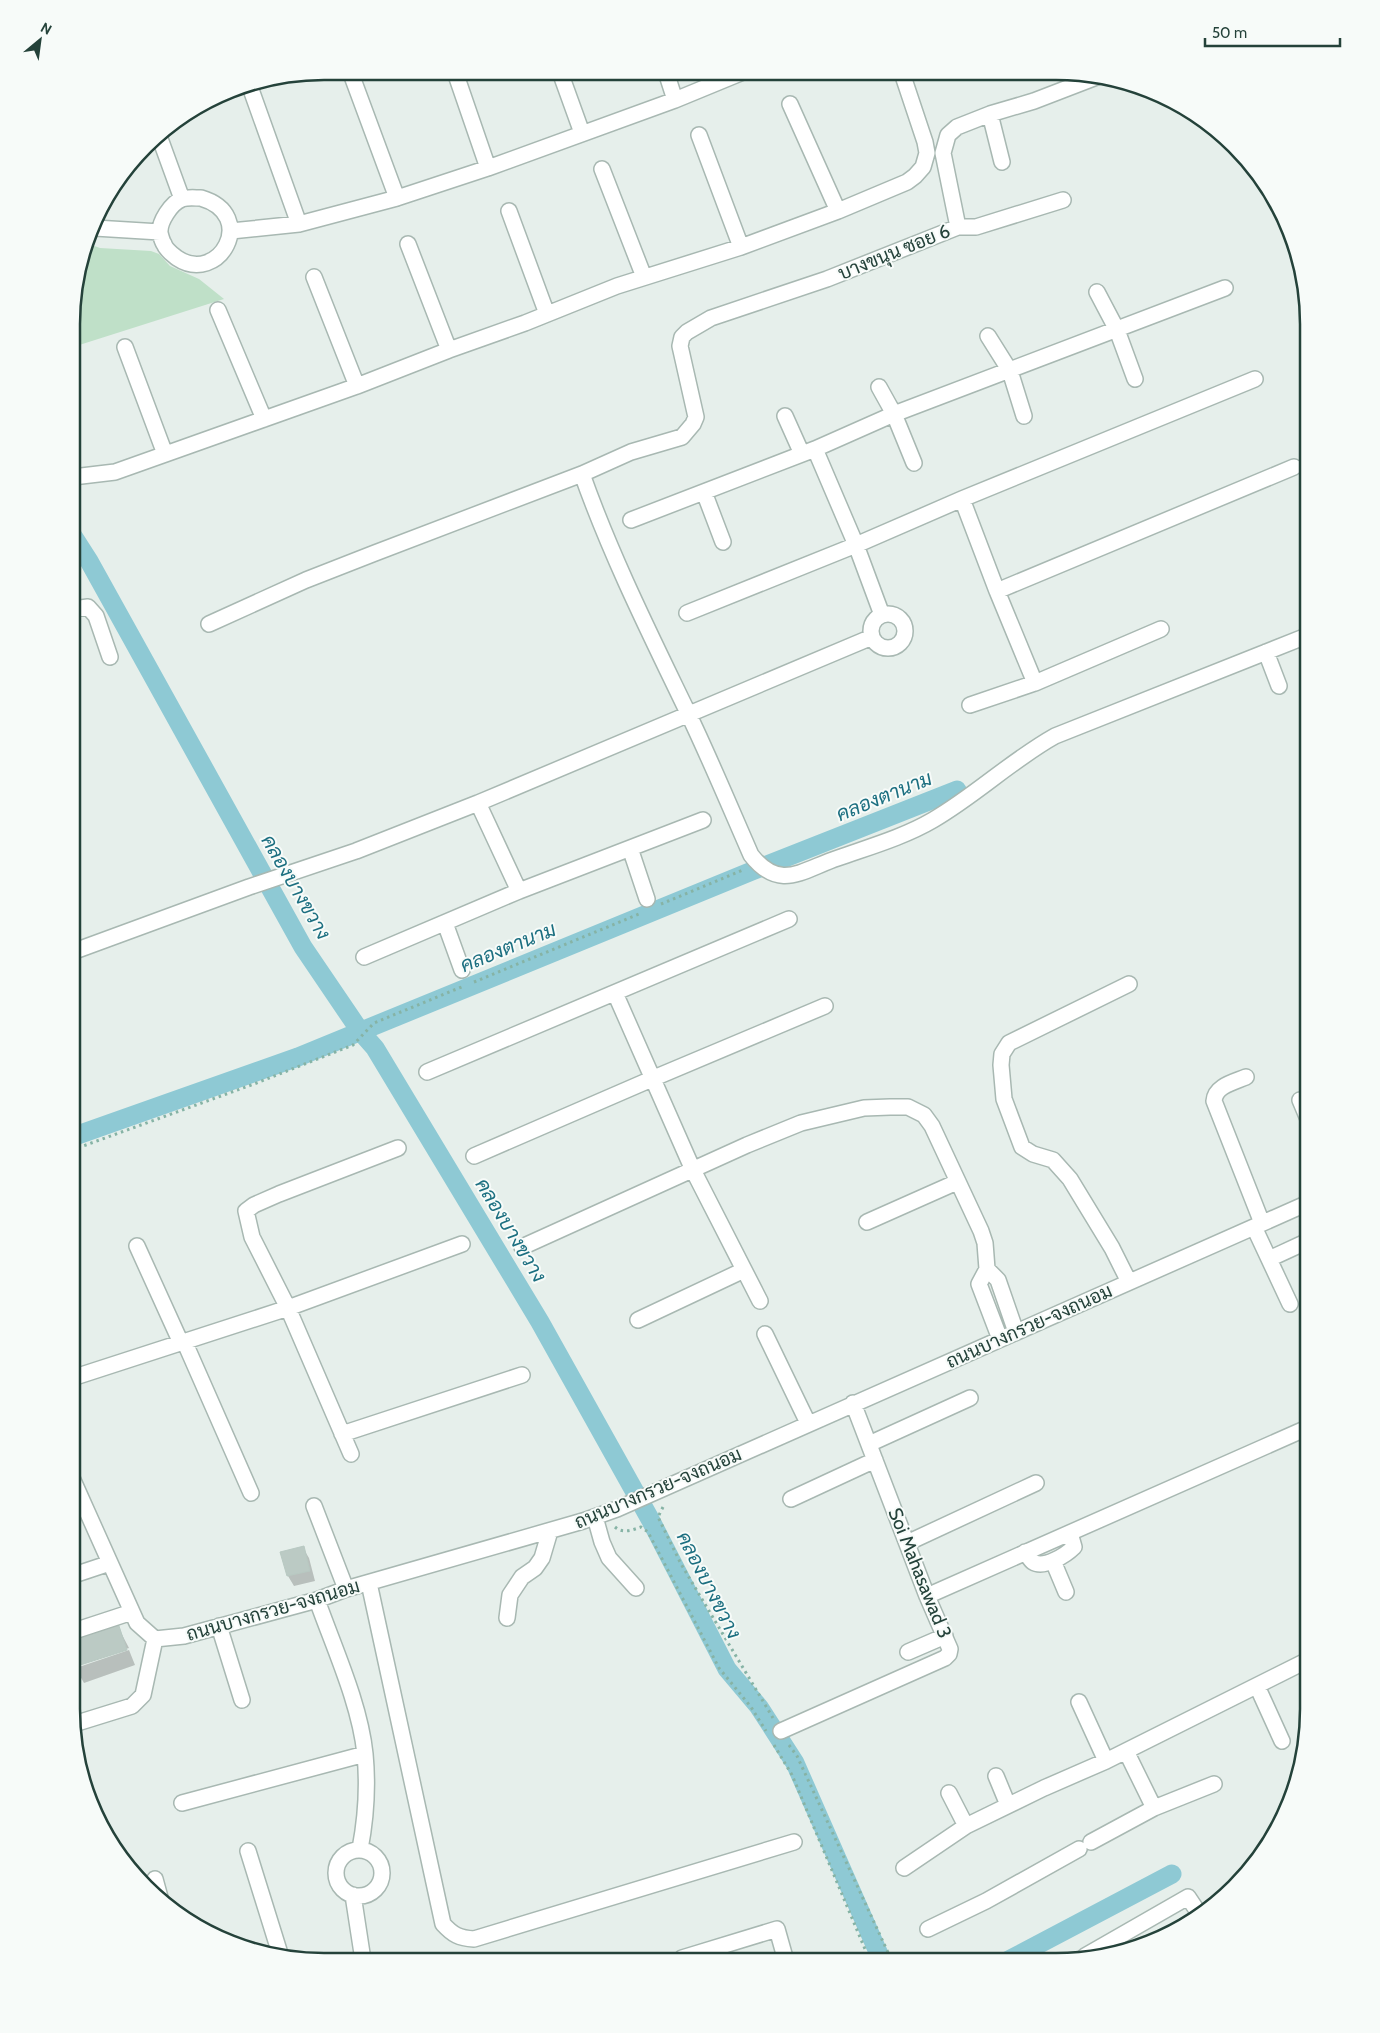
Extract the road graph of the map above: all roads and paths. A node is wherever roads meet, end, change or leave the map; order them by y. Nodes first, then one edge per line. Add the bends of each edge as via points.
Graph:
1 (353, 80) edge
2 (458, 80) edge
3 (563, 80) edge
4 (669, 80) edge
5 (723, 80) edge
6 (904, 80) edge
7 (1083, 82) edge
8 (252, 91) edge
9 (675, 100) junction
10 (790, 104) dead end
11 (990, 114) junction
12 (582, 133) junction
13 (699, 135) dead end
14 (161, 142) edge
15 (1002, 162) dead end
16 (488, 168) junction
17 (602, 169) dead end
18 (397, 198) junction
19 (182, 199) junction
20 (1063, 200) dead end
21 (509, 211) dead end
22 (838, 211) junction
23 (299, 224) junction
24 (958, 227) junction
25 (100, 228) edge
26 (231, 231) junction
27 (160, 232) junction
28 (408, 244) dead end
29 (741, 247) junction
30 (314, 277) dead end
31 (644, 277) junction
32 (1225, 288) dead end
33 (1097, 292) dead end
34 (218, 310) dead end
35 (547, 314) junction
36 (1117, 330) junction
37 (988, 336) dead end
38 (125, 347) dead end
39 (449, 350) junction
40 (1010, 371) junction
41 (1135, 379) dead end
42 (1255, 379) dead end
43 (357, 386) junction
44 (879, 387) dead end
45 (894, 414) junction
46 (785, 416) dead end
47 (1024, 416) dead end
48 (264, 419) junction
49 (808, 451) junction
50 (165, 454) junction
51 (914, 463) dead end
52 (1294, 467) dead end
53 (582, 474) junction
54 (80, 476) edge
55 (704, 492) junction
56 (962, 498) junction
57 (631, 520) dead end
58 (723, 542) dead end
59 (856, 545) junction
60 (997, 591) junction
61 (80, 608) edge
62 (687, 613) dead end
63 (882, 615) junction
64 (209, 624) dead end
65 (1161, 630) dead end
66 (872, 637) junction
67 (1300, 638) edge
68 (1266, 652) junction
69 (110, 657) dead end
70 (1035, 683) junction
71 (1279, 686) dead end
72 (970, 705) dead end
73 (688, 714) junction
74 (478, 803) junction
75 (703, 820) dead end
76 (630, 848) junction
77 (751, 867) dead end
78 (519, 891) junction
79 (653, 902) joint
80 (640, 913) dead end
81 (789, 919) dead end
82 (445, 923) junction
83 (80, 949) edge
84 (364, 957) dead end
85 (462, 970) dead end
86 (1129, 984) dead end
87 (616, 993) junction
88 (825, 1006) dead end
89 (427, 1072) dead end
90 (1246, 1077) dead end
91 (654, 1078) junction
92 (80, 1147) edge
93 (398, 1148) dead end
94 (474, 1156) dead end
95 (693, 1170) junction
96 (957, 1182) junction
97 (1300, 1207) edge
98 (867, 1222) dead end
99 (1258, 1225) junction
100 (462, 1244) dead end
101 (1300, 1245) edge
102 (137, 1246) dead end
103 (522, 1248) dead end
104 (1269, 1259) junction
105 (987, 1269) junction
106 (744, 1270) junction
107 (1129, 1282) junction
108 (760, 1301) dead end
109 (1290, 1304) dead end
110 (288, 1308) junction
111 (638, 1320) dead end
112 (1016, 1332) junction
113 (765, 1334) dead end
114 (1000, 1339) junction
115 (183, 1343) junction
116 (80, 1375) edge
117 (522, 1375) dead end
118 (970, 1398) dead end
119 (854, 1403) junction
120 (808, 1423) junction
121 (1300, 1431) edge
122 (342, 1434) junction
123 (869, 1444) junction
124 (351, 1454) dead end
125 (876, 1460) junction
126 (1036, 1483) dead end
127 (251, 1493) dead end
128 (80, 1496) edge
129 (792, 1499) dead end
130 (314, 1506) dead end
131 (602, 1515) junction
132 (550, 1531) junction
133 (1070, 1533) junction
134 (907, 1543) junction
135 (1026, 1552) junction
136 (1053, 1561) junction
137 (110, 1563) junction
138 (80, 1573) edge
139 (369, 1583) junction
140 (636, 1588) dead end
141 (346, 1589) junction
142 (1066, 1592) dead end
143 (927, 1596) junction
144 (318, 1600) junction
145 (132, 1612) junction
146 (507, 1618) dead end
147 (219, 1626) junction
148 (80, 1629) edge
149 (945, 1636) junction
150 (155, 1638) junction
151 (908, 1652) dead end
152 (1300, 1664) edge
153 (1257, 1686) junction
154 (242, 1700) dead end
155 (1079, 1702) dead end
156 (81, 1722) edge
157 (773, 1735) junction
158 (1282, 1741) dead end
159 (1126, 1751) junction
160 (365, 1754) junction
161 (1106, 1761) junction
162 (996, 1776) dead end
163 (1214, 1784) dead end
164 (949, 1794) dead end
165 (182, 1803) dead end
166 (1008, 1805) junction
167 (1154, 1808) junction
168 (966, 1826) junction
169 (794, 1842) dead end
170 (360, 1850) junction
171 (248, 1851) dead end
172 (904, 1868) dead end
173 (155, 1879) dead end
174 (157, 1887) edge
175 (353, 1895) junction
176 (1196, 1909) edge
177 (928, 1929) dead end
178 (1105, 1948) edge
179 (279, 1949) edge
180 (362, 1953) edge
181 (698, 1953) edge
182 (784, 1953) edge
183 (867, 1953) edge

1 - 18 street
2 - 16 street
3 - 12 street
4 - 9 street
5 - 9 street
6 - 22 street via 925,142 923,168 907,182
7 - 11 street, บางขนุน ซอย 6
8 - 23 street
9 - 12 street
10 - 22 street
11 - 15 street
11 - 24 street, บางขนุน ซอย 6 via 957,127 946,141 943,153
12 - 16 street
13 - 29 street
14 - 19 street
16 - 18 street
17 - 31 street
18 - 23 street
19 - 26 street via 212,201 222,208
19 - 27 street via 170,209
20 - 24 street via 976,227
21 - 35 street
22 - 29 street
23 - 26 street
24 - 53 street, บางขนุน ซอย 6 via 827,279 711,318 687,332 680,346 696,417 688,430 682,437 631,452
25 - 27 street
26 - 27 street via 227,245 218,257 209,262 190,264 171,254
28 - 39 street
29 - 31 street
30 - 43 street
31 - 35 street
32 - 36 street
33 - 36 street
34 - 48 street
35 - 39 street
36 - 40 street
36 - 41 street
37 - 40 street
38 - 50 street
39 - 43 street
40 - 45 street
40 - 47 street
42 - 56 street
43 - 48 street
44 - 45 street
45 - 49 street
45 - 51 street
46 - 49 street
48 - 50 street
49 - 55 street
49 - 59 street
50 - 54 street via 115,472
52 - 60 street
53 - 64 street, บางขนุน ซอย 6 via 315,577
53 - 73 street via 641,618
55 - 57 street
55 - 58 street
56 - 59 street
56 - 60 street
59 - 62 street
59 - 63 street
60 - 70 street
61 - 69 street via 88,607 96,616
63 - 66 street via 872,624
63 - 66 street via 889,614 901,620 904,639 894,648 887,648 875,643
65 - 70 street
66 - 73 street
67 - 68 street
68 - 71 street
68 - 73 street via 1055,736 932,821 789,877 762,868 751,855
70 - 72 street
73 - 74 street
74 - 78 street
74 - 83 street via 356,851 295,870
75 - 76 street
76 - 78 street
76 - 79 street
77 - 79 path
78 - 82 street
80 - 92 path via 374,1023 353,1045
81 - 87 street
82 - 84 street
82 - 85 street
86 - 107 street via 1008,1043 1001,1065 1004,1099 1022,1147 1052,1160 1070,1179
87 - 89 street
87 - 91 street
88 - 91 street
90 - 99 street via 1221,1088 1214,1101
91 - 94 street
91 - 95 street
93 - 110 street via 279,1194 246,1212 252,1237
95 - 96 street via 801,1123 864,1108 908,1107 924,1115 932,1126
95 - 103 street
95 - 106 street
96 - 98 street
96 - 105 street via 985,1243
97 - 99 street, ถนนบางกรวย-จงถนอม
99 - 104 street
99 - 107 street, ถนนบางกรวย-จงถนอม
100 - 110 street
101 - 104 street
102 - 115 street
104 - 109 street
105 - 112 street via 998,1280
105 - 114 street via 979,1284
106 - 108 street
106 - 111 street
107 - 112 street, ถนนบางกรวย-จงถนอม
110 - 115 street
110 - 122 street
112 - 114 street, ถนนบางกรวย-จงถนอม
113 - 120 street
114 - 119 street, ถนนบางกรวย-จงถนอม
115 - 116 street
115 - 127 street
117 - 122 street
118 - 123 street
119 - 120 street, ถนนบางกรวย-จงถนอม
119 - 123 street, Soi Mahasawad 3
120 - 131 street, ถนนบางกรวย-จงถนอม
121 - 133 street
122 - 124 street
123 - 125 street, Soi Mahasawad 3
125 - 129 street
125 - 134 street, Soi Mahasawad 3
126 - 134 street
128 - 137 street
130 - 141 street
131 - 132 street, ถนนบางกรวย-จงถนอม
131 - 140 street via 602,1542 609,1558
131 - 157 path via 618,1530 641,1527 648,1532 719,1668
132 - 139 street, ถนนบางกรวย-จงถนอม
132 - 146 street via 542,1558 522,1577 510,1595
133 - 135 street
133 - 136 street via 1074,1547
134 - 143 street, Soi Mahasawad 3
135 - 136 street via 1034,1563
135 - 143 street
136 - 142 street
137 - 138 street
137 - 145 street
139 - 141 street, ถนนบางกรวย-จงถนอม
139 - 169 street via 443,1924 453,1935 474,1939
141 - 144 street, ถนนบางกรวย-จงถนอม
143 - 149 street, Soi Mahasawad 3
144 - 147 street, ถนนบางกรวย-จงถนอม
144 - 160 street via 344,1672
145 - 148 street
145 - 150 street via 137,1623
147 - 150 street, ถนนบางกรวย-จงถนอม via 184,1636
147 - 154 street
149 - 151 street
149 - 157 street, Soi Mahasawad 3 via 950,1649 944,1658
150 - 156 street via 143,1695 132,1706
152 - 153 street
153 - 158 street
153 - 159 street
155 - 161 street
157 - 183 path
159 - 161 street
159 - 167 street
160 - 165 street
160 - 170 street via 366,1819
161 - 166 street
162 - 166 street
163 - 167 street
164 - 168 street
166 - 168 street
167 - 177 street via 986,1901
168 - 172 street
170 - 175 street via 346,1854 336,1866 337,1881
170 - 175 street via 368,1851 380,1862 382,1877 374,1890 360,1896
171 - 179 street
173 - 174 street
175 - 180 street
176 - 178 street via 1188,1897
181 - 182 street via 777,1929

